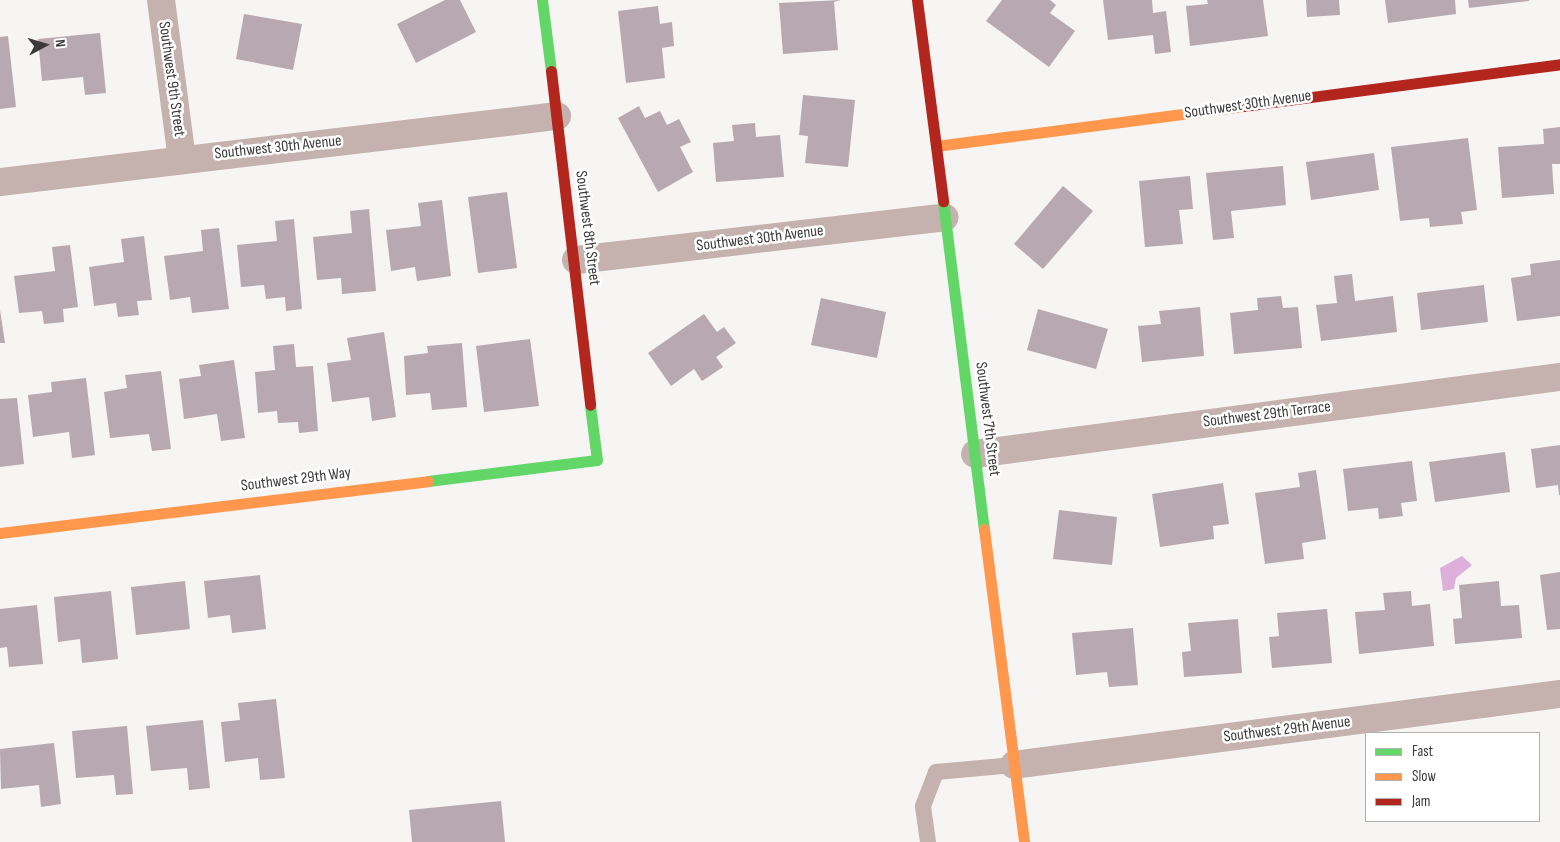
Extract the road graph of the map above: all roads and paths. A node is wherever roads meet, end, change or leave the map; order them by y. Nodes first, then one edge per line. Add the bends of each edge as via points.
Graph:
1 (161, 0) edge
2 (542, 0) edge
3 (917, 0) edge
4 (1560, 64) edge
5 (557, 116) junction
6 (936, 146) junction
7 (182, 159) junction
8 (0, 182) edge
9 (945, 217) junction
10 (576, 260) junction
11 (1560, 377) edge
12 (974, 454) junction
13 (597, 460) joint
14 (0, 532) edge
15 (1560, 694) edge
16 (1014, 765) junction
17 (928, 842) edge
18 (1024, 842) edge

1 - 7 street, Southwest 9th Street
2 - 5 street, Southwest 8th Street
3 - 6 street, Southwest 7th Street
4 - 6 street, Southwest 30th Avenue
5 - 7 street, Southwest 30th Avenue
5 - 10 street, Southwest 8th Street
6 - 9 street, Southwest 7th Street
7 - 8 street, Southwest 30th Avenue
9 - 10 street, Southwest 30th Avenue
9 - 12 street, Southwest 7th Street
10 - 13 street, Southwest 8th Street
11 - 12 street, Southwest 29th Terrace
12 - 16 street, Southwest 7th Street
13 - 14 street, Southwest 29th Way
15 - 16 street, Southwest 29th Avenue
16 - 17 lane via 936,772 923,806
16 - 18 street, Southwest 7th Street

